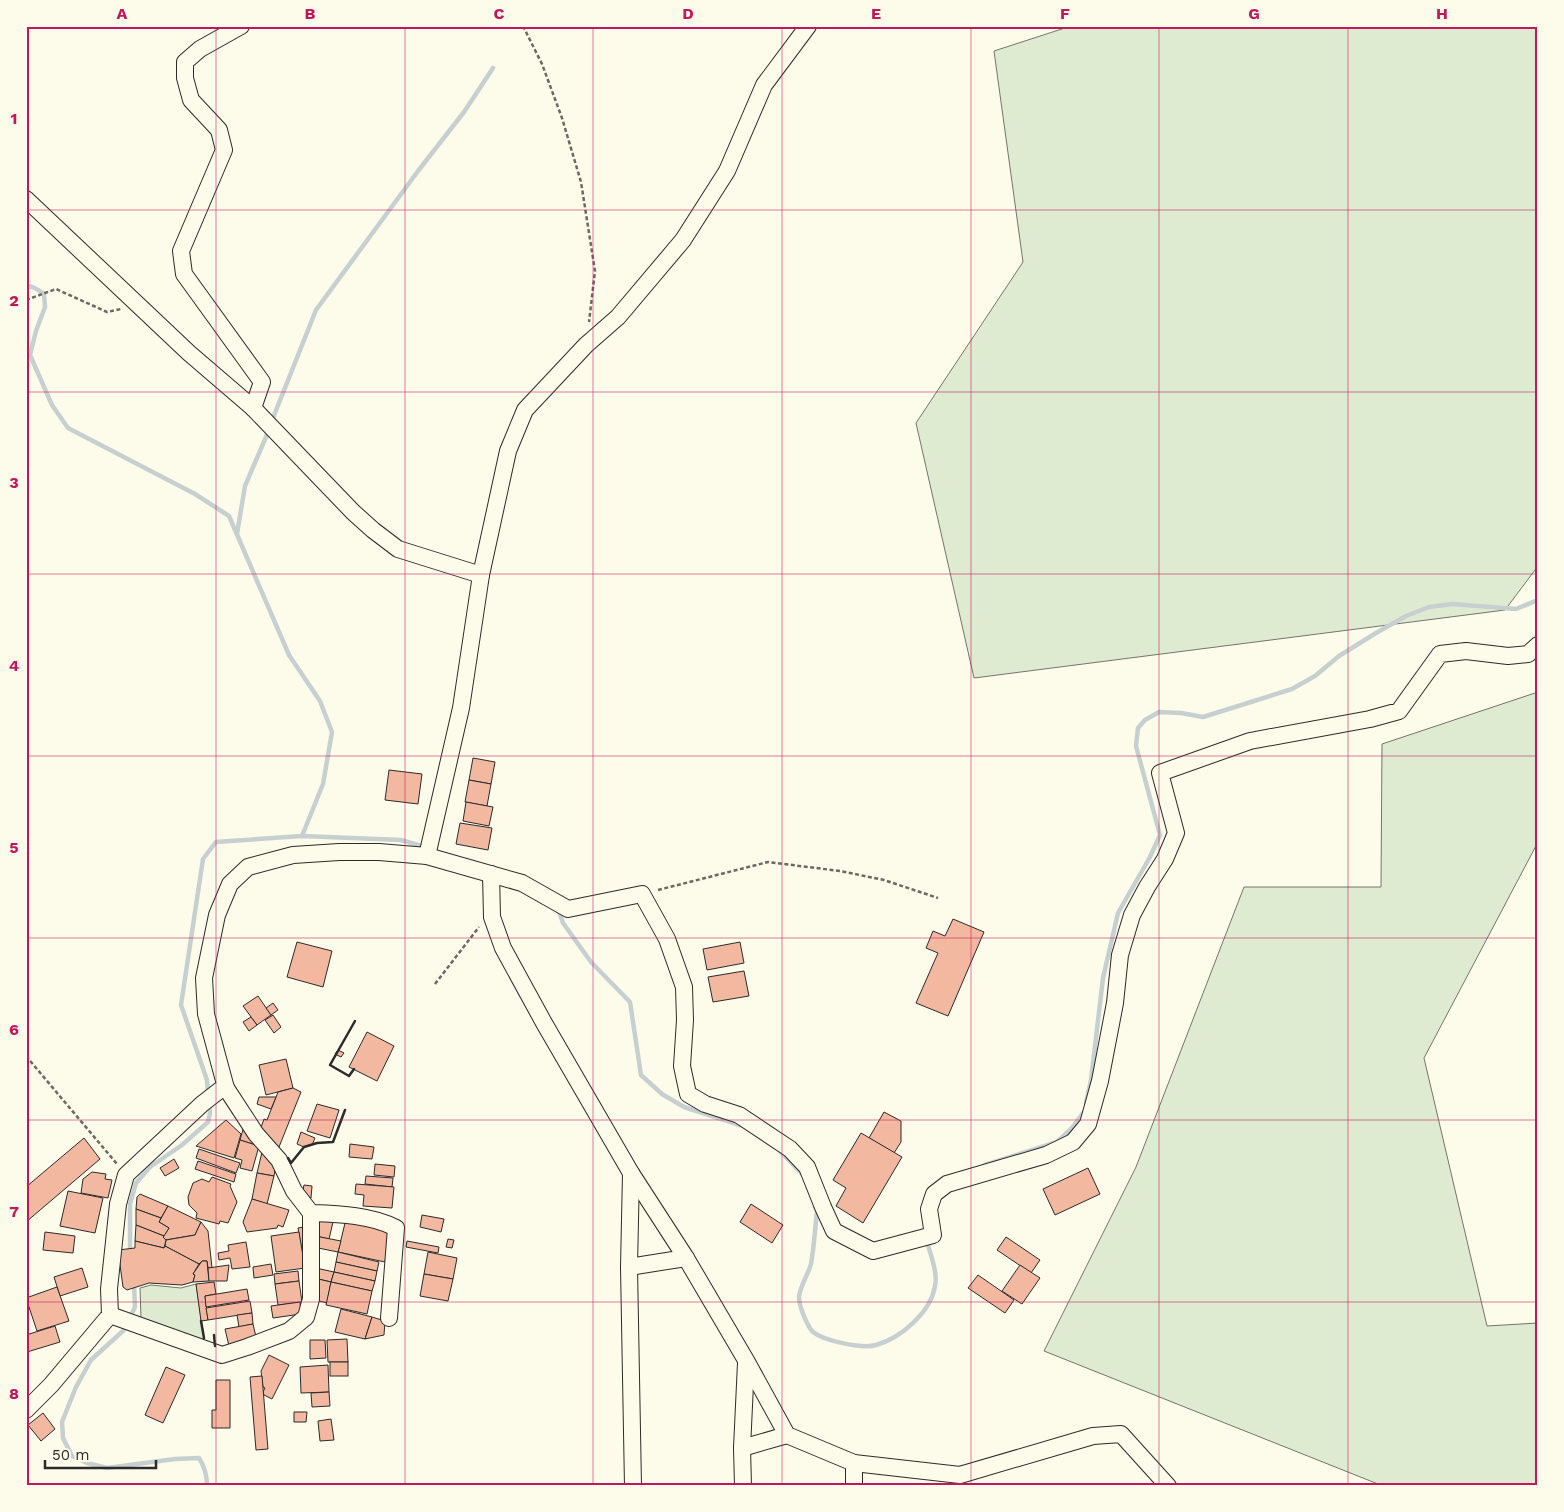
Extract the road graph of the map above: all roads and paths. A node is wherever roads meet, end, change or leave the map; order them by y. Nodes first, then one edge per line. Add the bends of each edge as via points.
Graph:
1 (241, 26) edge
2 (523, 26) edge
3 (808, 26) edge
4 (26, 199) edge
5 (26, 300) edge
6 (137, 305) junction
7 (586, 345) junction
8 (253, 408) junction
9 (481, 575) junction
10 (1538, 645) edge
11 (427, 856) junction
12 (491, 874) junction
13 (642, 894) junction
14 (938, 898) dead end
15 (492, 917) junction
16 (435, 984) dead end
17 (26, 1056) edge
18 (223, 1089) junction
19 (631, 1173) junction
20 (126, 1175) junction
21 (311, 1212) junction
22 (686, 1258) junction
23 (629, 1267) junction
24 (115, 1317) junction
25 (389, 1318) dead end
26 (746, 1362) junction
27 (26, 1410) edge
28 (786, 1435) junction
29 (742, 1448) junction
30 (854, 1463) junction
31 (959, 1480) edge
32 (633, 1486) edge
33 (742, 1486) edge
34 (854, 1486) edge
35 (1168, 1486) edge

1 - 8 street via 200,49 185,62 191,100 219,130 224,150 181,250 184,274 262,382
2 - 7 path via 542,64 581,182 595,271
3 - 7 street via 764,85 728,171 683,240 618,317
4 - 6 street
5 - 6 path via 56,289 107,312
6 - 8 street
7 - 9 street via 525,410 508,451
8 - 9 street via 353,512 398,549
9 - 11 street via 461,708
10 - 13 street via 1528,654 1508,656 1466,651 1440,654 1399,711 1250,741 1160,773 1176,833 1166,860 1132,915 1120,955 1115,1003 1088,1124 1074,1142 1046,1155 947,1184 934,1194 929,1209 933,1234 890,1247 872,1251 834,1230 807,1167 790,1149 739,1115 705,1104 688,1094 682,1066 684,987 666,939
11 - 12 street
11 - 18 street via 379,852 293,855 248,867 230,884 217,914 204,978 206,1014
12 - 13 street via 522,883 568,909
12 - 15 street
13 - 14 path via 768,862 884,880
15 - 16 path via 482,923
15 - 19 street via 503,948
17 - 20 path
18 - 20 street via 202,1104
18 - 21 street via 279,1160 294,1192
19 - 22 street
19 - 23 street
20 - 24 street via 118,1204 109,1289
21 - 24 street via 311,1299 306,1317 289,1331 222,1355
21 - 25 street via 384,1222 396,1228
22 - 23 street
22 - 26 street
23 - 32 street
24 - 27 street
26 - 28 street
26 - 29 street
28 - 29 street
28 - 30 street
29 - 33 street
30 - 31 street
30 - 34 street
31 - 35 street via 1093,1436 1121,1434

